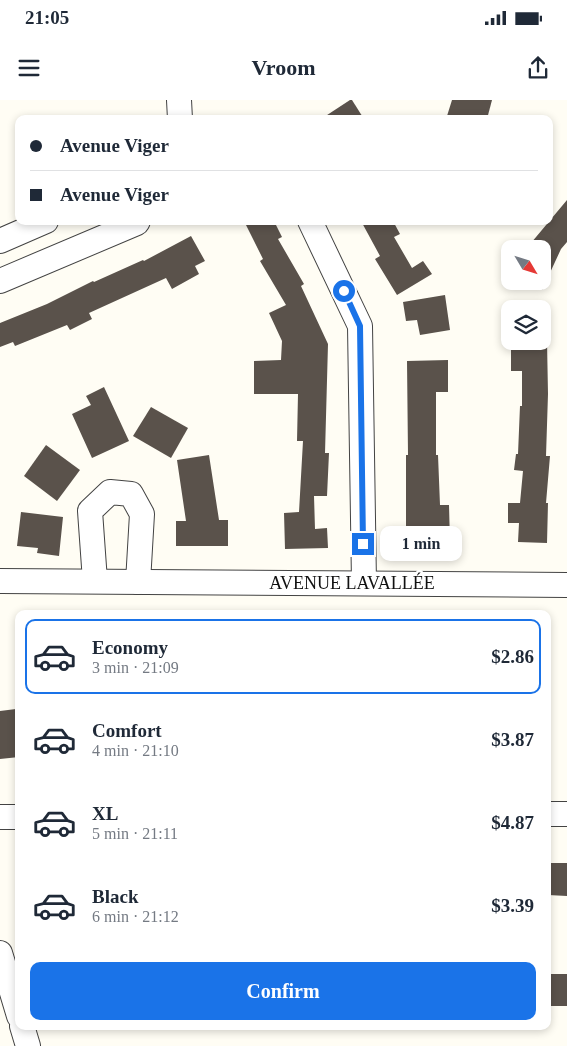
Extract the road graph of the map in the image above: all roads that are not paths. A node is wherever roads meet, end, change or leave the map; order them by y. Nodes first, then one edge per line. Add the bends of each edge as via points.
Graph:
1 (179, 100) edge
2 (180, 115) edge
3 (37, 225) edge
4 (129, 225) edge
5 (312, 225) edge
6 (0, 241) edge
7 (0, 282) edge
8 (0, 581) edge
9 (95, 581) junction
10 (138, 582) junction
11 (364, 583) junction
12 (567, 585) edge
13 (551, 814) edge
14 (567, 814) edge
15 (0, 817) edge
16 (15, 817) edge
17 (0, 953) edge
18 (15, 1003) edge
19 (23, 1030) edge
20 (28, 1046) edge

1 - 2 street
3 - 6 street
4 - 7 street
5 - 11 street via 360,326
8 - 9 street, AVENUE LAVALLÉE
9 - 10 street, AVENUE LAVALLÉE
9 - 10 street via 90,511 110,492 131,494 142,514
10 - 11 street, AVENUE LAVALLÉE
11 - 12 street, AVENUE LAVALLÉE
13 - 14 street
15 - 16 street
17 - 18 street
19 - 20 street

